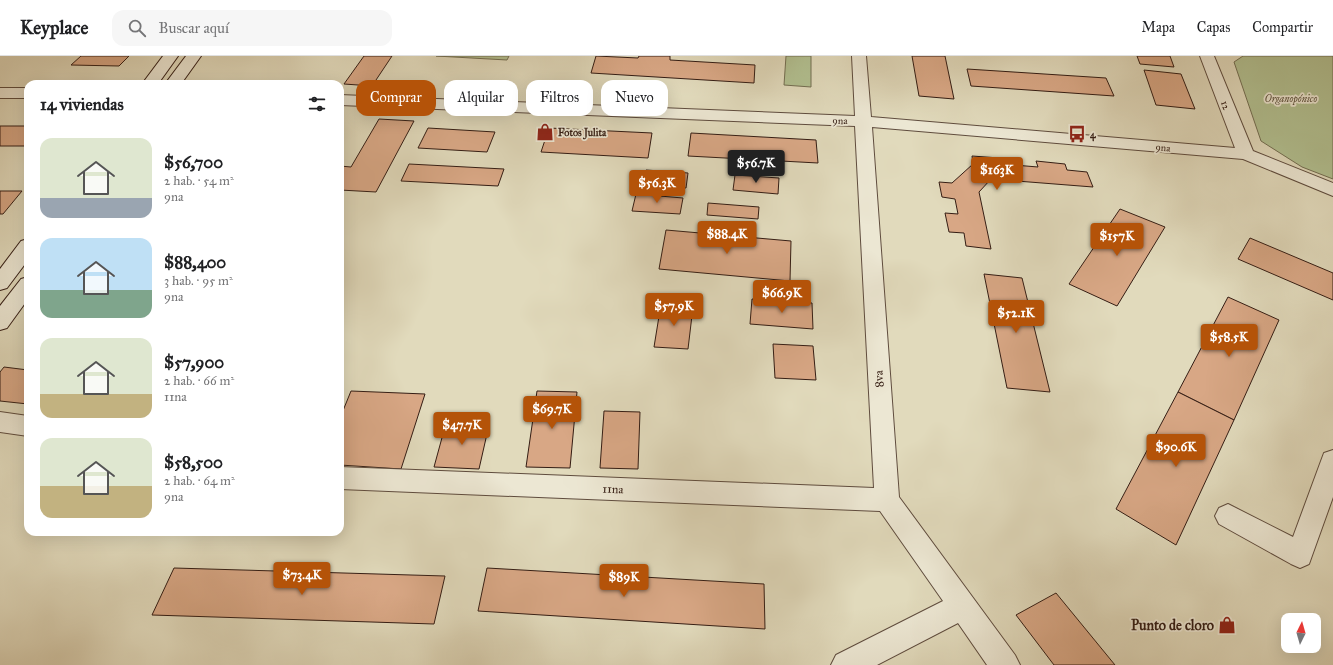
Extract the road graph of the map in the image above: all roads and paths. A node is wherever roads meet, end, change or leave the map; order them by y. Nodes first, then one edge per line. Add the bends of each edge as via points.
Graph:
1 (171, 56) edge
2 (194, 56) edge
3 (859, 56) edge
4 (1207, 56) edge
5 (153, 80) edge
6 (176, 80) edge
7 (0, 93) edge
8 (24, 93) edge
9 (344, 100) edge
10 (864, 121) junction
11 (1246, 154) junction
12 (1333, 190) edge
13 (24, 251) edge
14 (0, 283) edge
15 (24, 289) edge
16 (0, 322) edge
17 (0, 422) edge
18 (24, 425) edge
19 (1333, 461) edge
20 (344, 478) edge
21 (887, 500) junction
22 (1228, 516) dead end
23 (963, 606) junction
24 (846, 665) edge
25 (1005, 665) edge

1 - 5 street
2 - 6 street
3 - 10 street, 8va
4 - 11 street, 12
7 - 8 street
9 - 10 street, 9na
10 - 11 street, 9na
10 - 21 street, 8va
11 - 12 street, 9na
13 - 14 street
15 - 16 street
17 - 18 street
19 - 22 street via 1300,555
20 - 21 street, 11na
21 - 23 street
23 - 24 street
23 - 25 street

